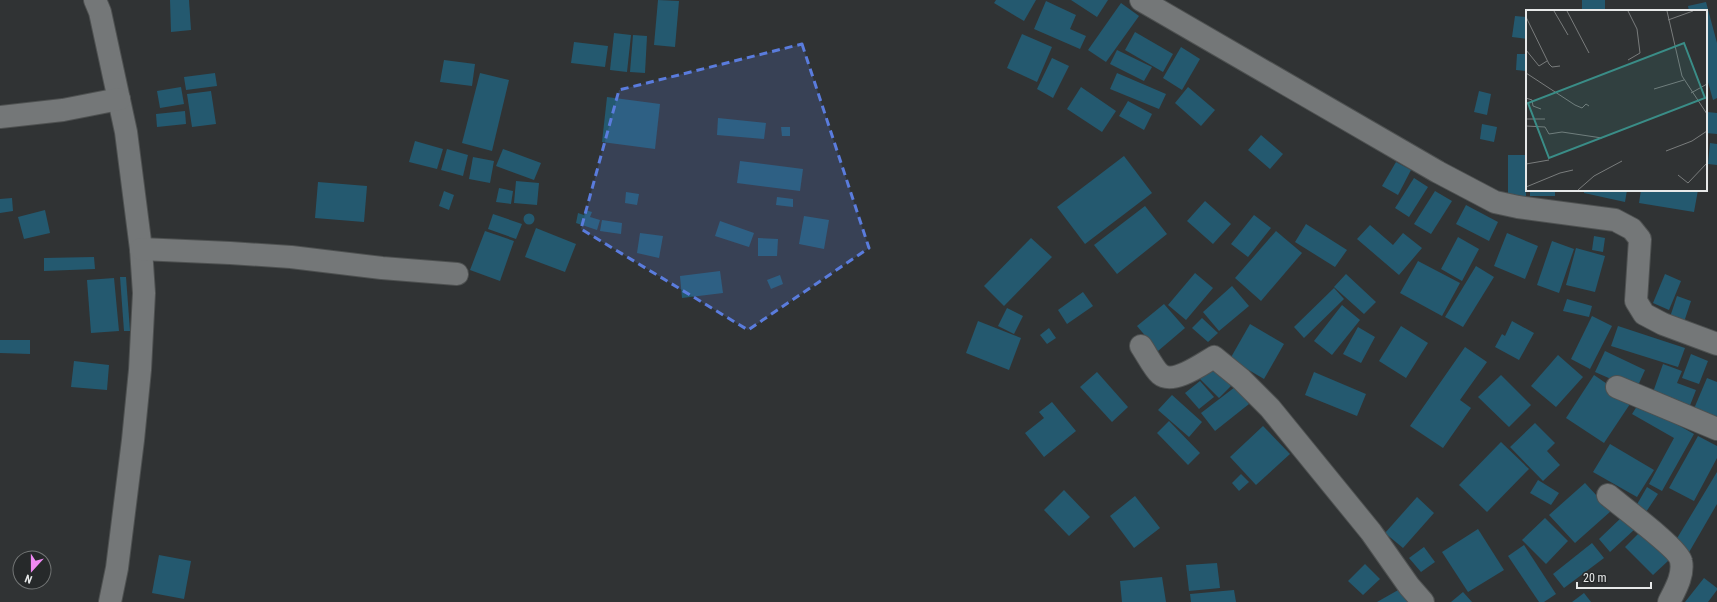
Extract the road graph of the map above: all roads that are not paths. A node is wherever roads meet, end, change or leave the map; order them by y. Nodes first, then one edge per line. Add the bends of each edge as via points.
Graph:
1 (95, 0) edge
2 (1142, 0) edge
3 (119, 99) junction
4 (0, 117) edge
5 (141, 249) junction
6 (457, 274) dead end
7 (1717, 344) edge
8 (1141, 346) dead end
9 (1617, 387) dead end
10 (1717, 429) edge
11 (1608, 495) dead end
12 (110, 602) edge
13 (1423, 602) edge
14 (1669, 602) edge

1 - 3 street
2 - 7 street via 1494,202 1518,208 1615,220 1632,228 1640,239 1636,301 1644,314 1663,324
3 - 4 street via 63,110
3 - 5 street via 126,132
5 - 6 street via 230,252
5 - 12 street via 144,293 140,370 117,568
8 - 13 street via 1160,374 1180,376 1214,358 1241,380 1270,408 1371,532
9 - 10 street
11 - 14 street via 1663,540 1681,559 1682,568

